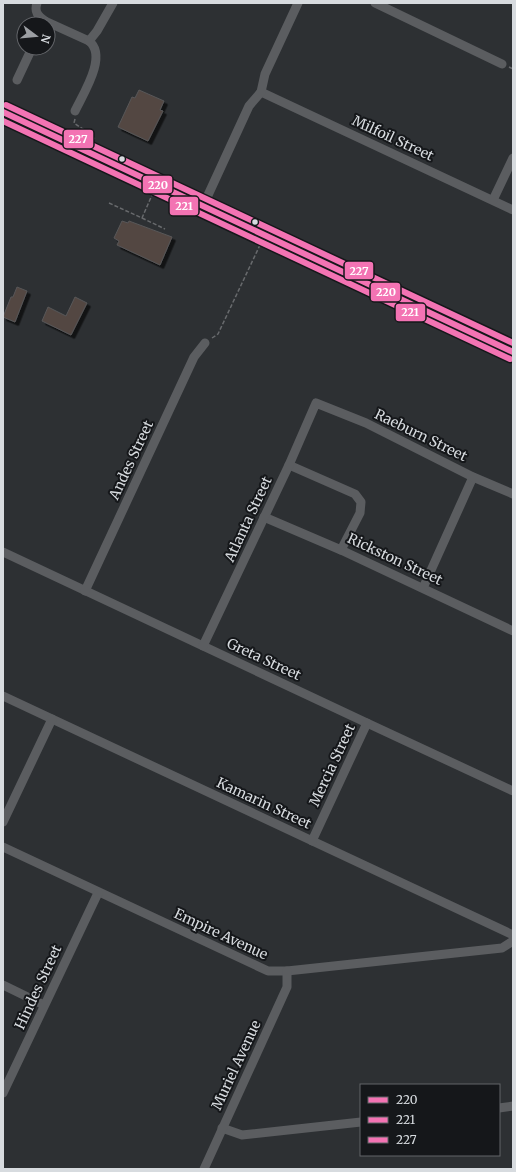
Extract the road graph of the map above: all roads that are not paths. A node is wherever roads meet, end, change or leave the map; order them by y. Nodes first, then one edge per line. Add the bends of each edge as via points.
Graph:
1 (37, 3) edge
2 (114, 3) edge
3 (298, 3) edge
4 (375, 3) edge
5 (39, 16) edge
6 (56, 28) edge
7 (89, 41) junction
8 (28, 56) edge
9 (502, 64) dead end
10 (17, 80) dead end
11 (261, 92) junction
12 (75, 111) road end
13 (3, 112) edge
14 (513, 158) edge
15 (493, 200) junction
16 (203, 206) junction
17 (513, 210) edge
18 (205, 343) road end
19 (513, 352) edge
20 (316, 403) joint
21 (289, 465) junction
22 (474, 477) junction
23 (513, 494) edge
24 (264, 517) junction
25 (341, 550) junction
26 (3, 552) edge
27 (423, 588) junction
28 (85, 591) junction
29 (513, 631) edge
30 (203, 646) junction
31 (3, 696) edge
32 (52, 719) junction
33 (367, 723) junction
34 (513, 791) edge
35 (3, 822) edge
36 (312, 841) junction
37 (3, 847) edge
38 (98, 893) junction
39 (513, 935) edge
40 (513, 941) edge
41 (287, 971) junction
42 (3, 985) edge
43 (44, 1005) junction
44 (3, 1093) edge
45 (513, 1106) edge
46 (500, 1108) edge
47 (360, 1122) edge
48 (222, 1128) junction
49 (204, 1169) edge

1 - 5 street via 36,11
2 - 7 street
3 - 11 street via 265,74
4 - 9 street
6 - 7 street
7 - 12 street via 94,47 96,64
8 - 10 street
11 - 15 street, Milfoil Street
11 - 16 street via 249,106
13 - 16 main road
14 - 15 street
15 - 17 street, Milfoil Street
16 - 19 main road
18 - 28 street, Andes Street via 194,357
20 - 21 street, Atlanta Street
20 - 22 street, Raeburn Street via 366,423
21 - 24 street, Atlanta Street
21 - 25 street via 355,494 361,502 360,513
22 - 23 street, Raeburn Street
22 - 27 street
24 - 25 street, Rickston Street
24 - 30 street, Atlanta Street
25 - 27 street, Rickston Street
26 - 28 street, Greta Street
27 - 29 street, Rickston Street
28 - 30 street, Greta Street
30 - 33 street, Greta Street
31 - 32 street, Kamarin Street
32 - 35 street
32 - 36 street, Kamarin Street
33 - 34 street, Greta Street
33 - 36 street, Mercia Street
36 - 39 street, Kamarin Street
37 - 38 street, Empire Avenue
38 - 41 street, Empire Avenue via 268,971
38 - 43 street, Hindes Street
40 - 41 street, Empire Avenue via 502,948
41 - 48 street, Muriel Avenue via 287,987
42 - 43 street
43 - 44 street, Hindes Street
45 - 46 street
47 - 48 street via 242,1135
48 - 49 street, Muriel Avenue

